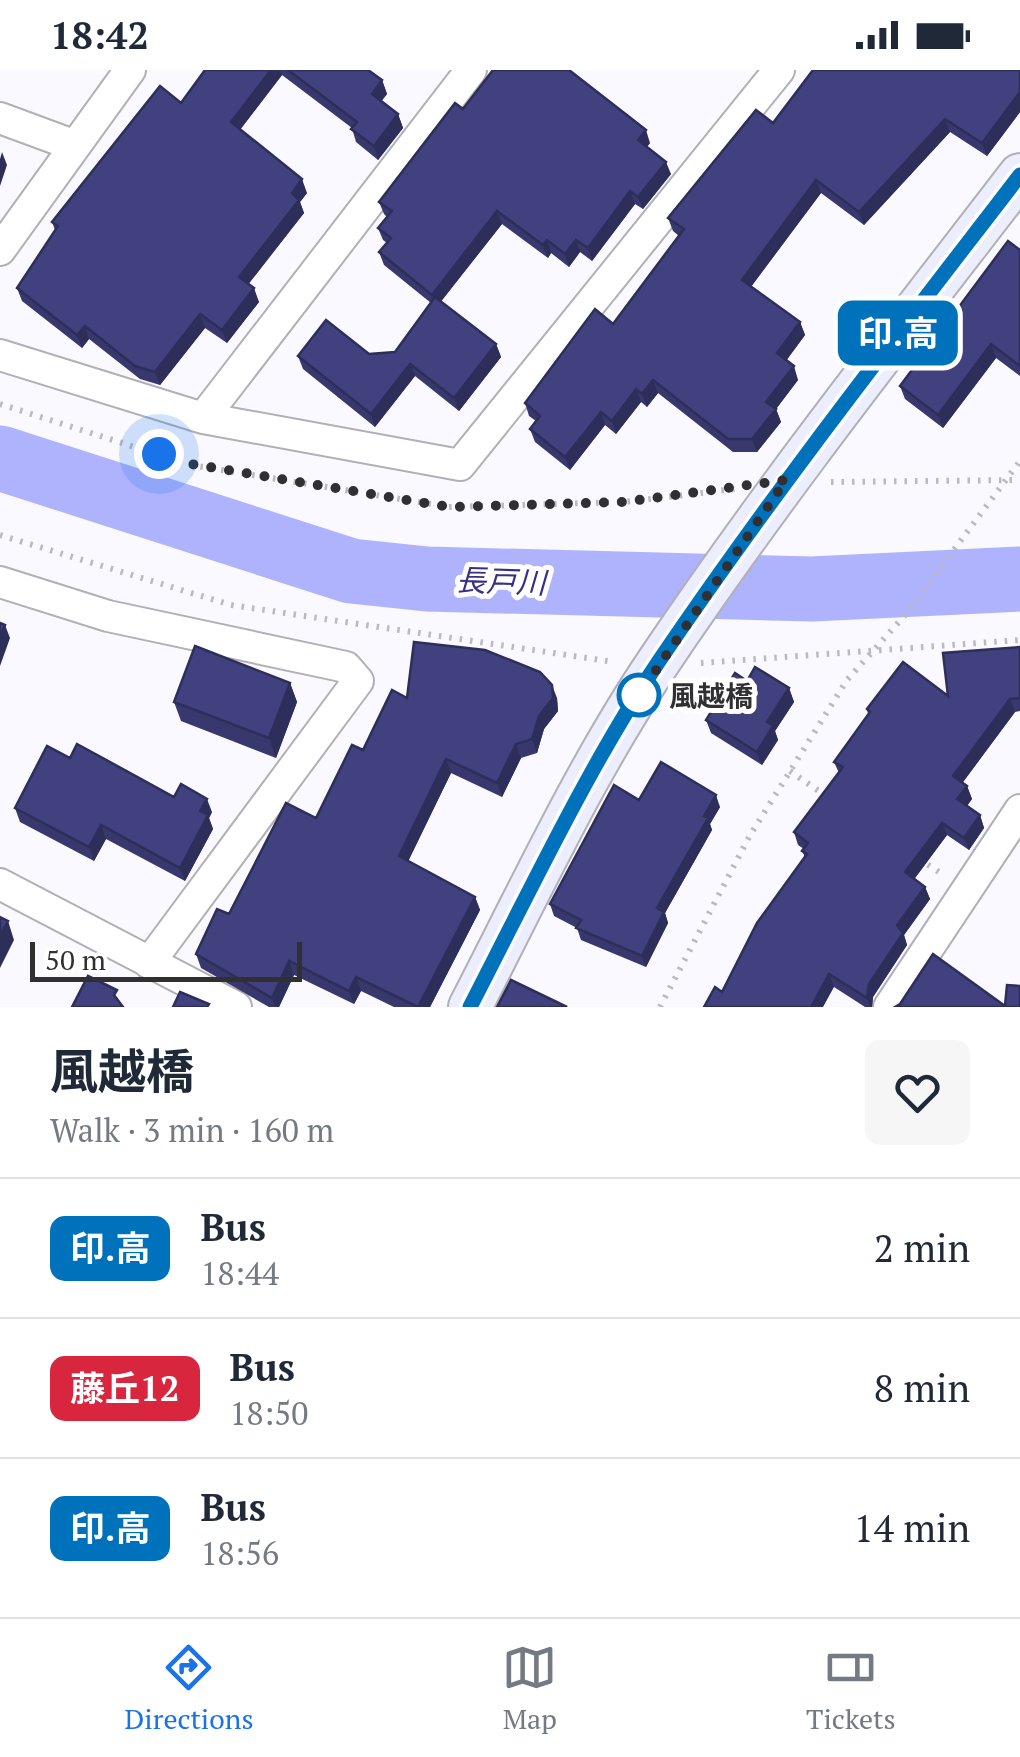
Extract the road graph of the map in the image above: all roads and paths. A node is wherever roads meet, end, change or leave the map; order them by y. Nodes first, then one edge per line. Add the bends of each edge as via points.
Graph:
1 (130, 70) edge
2 (471, 70) edge
3 (779, 70) edge
4 (0, 118) edge
5 (73, 145) junction
6 (1020, 174) edge
7 (0, 250) edge
8 (0, 355) edge
9 (0, 404) edge
10 (203, 418) junction
11 (1020, 462) edge
12 (1004, 480) junction
13 (1020, 480) edge
14 (782, 485) junction
15 (0, 535) edge
16 (0, 582) edge
17 (1020, 640) edge
18 (872, 652) junction
19 (661, 658) junction
20 (790, 772) junction
21 (839, 804) edge
22 (1020, 810) edge
23 (904, 849) edge
24 (0, 884) edge
25 (966, 891) junction
26 (150, 962) junction
27 (236, 1007) edge
28 (470, 1007) edge
29 (660, 1007) edge
30 (889, 1007) edge

1 - 5 street
2 - 10 street
3 - 10 street via 460,465
4 - 5 street
5 - 7 street
6 - 14 street
8 - 10 street
9 - 14 path via 191,464 449,507 624,502
11 - 12 path
12 - 13 path
12 - 14 path
12 - 18 path
14 - 19 street
15 - 19 path via 231,605 562,657
16 - 26 street via 108,616 346,667 358,681
17 - 18 path
18 - 19 path
18 - 20 path
19 - 28 street
20 - 21 path
20 - 29 path
22 - 25 street
23 - 25 path
24 - 26 street
25 - 30 street
26 - 27 street

